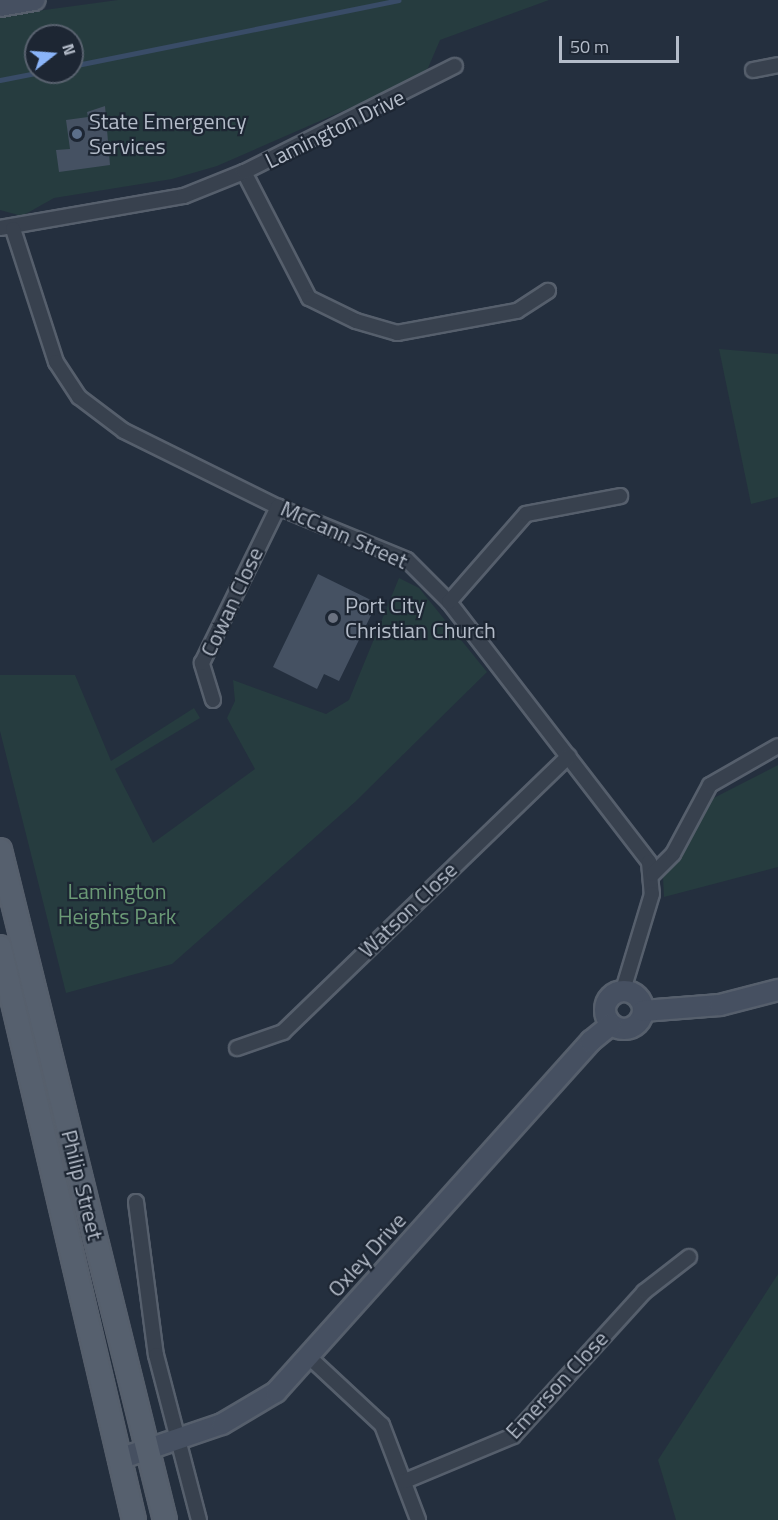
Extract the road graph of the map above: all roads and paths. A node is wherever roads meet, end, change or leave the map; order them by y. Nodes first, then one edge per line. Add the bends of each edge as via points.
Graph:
1 (34, 0) edge
2 (0, 6) edge
3 (778, 65) edge
4 (455, 66) dead end
5 (753, 70) dead end
6 (244, 172) junction
7 (7, 228) edge
8 (549, 291) dead end
9 (620, 496) dead end
10 (278, 507) junction
11 (449, 602) junction
12 (213, 700) dead end
13 (778, 746) edge
14 (569, 756) junction
15 (0, 850) edge
16 (653, 874) junction
17 (0, 947) edge
18 (623, 990) junction
19 (778, 990) edge
20 (643, 1011) junction
21 (611, 1025) junction
22 (237, 1048) dead end
23 (136, 1203) dead end
24 (689, 1257) dead end
25 (308, 1356) junction
26 (177, 1442) junction
27 (148, 1451) junction
28 (119, 1459) junction
29 (405, 1481) junction
30 (134, 1520) edge
31 (165, 1520) edge
32 (199, 1520) edge
33 (418, 1520) edge

1 - 2 street
3 - 5 street
4 - 6 street, Lamington Drive
6 - 7 street, Lamington Drive via 184,196
6 - 8 street via 309,298 356,321 397,333 517,311
7 - 10 street, McCann Street via 56,362 80,397 124,431
9 - 11 street via 526,514
10 - 11 street, McCann Street via 407,560
10 - 12 street, Cowan Close via 202,663
11 - 14 street, McCann Street
13 - 16 street via 710,785 673,854
14 - 16 street, McCann Street via 632,834
14 - 22 street, Watson Close via 283,1032
15 - 27 main road, Philip Street
16 - 18 street
17 - 28 main road, Philip Street
18 - 20 street via 637,996
18 - 21 street via 610,995 604,1007
19 - 20 street via 720,1005
20 - 21 street via 632,1028
21 - 25 street, Oxley Drive via 591,1041
23 - 26 street via 156,1355
24 - 29 street, Emerson Close via 644,1292 513,1436
25 - 26 street, Oxley Drive via 276,1392 249,1412
25 - 29 street via 382,1425
26 - 27 street, Oxley Drive
26 - 32 street
27 - 28 street, Oxley Drive
27 - 31 main road, Philip Street
28 - 30 main road, Philip Street
29 - 33 street

